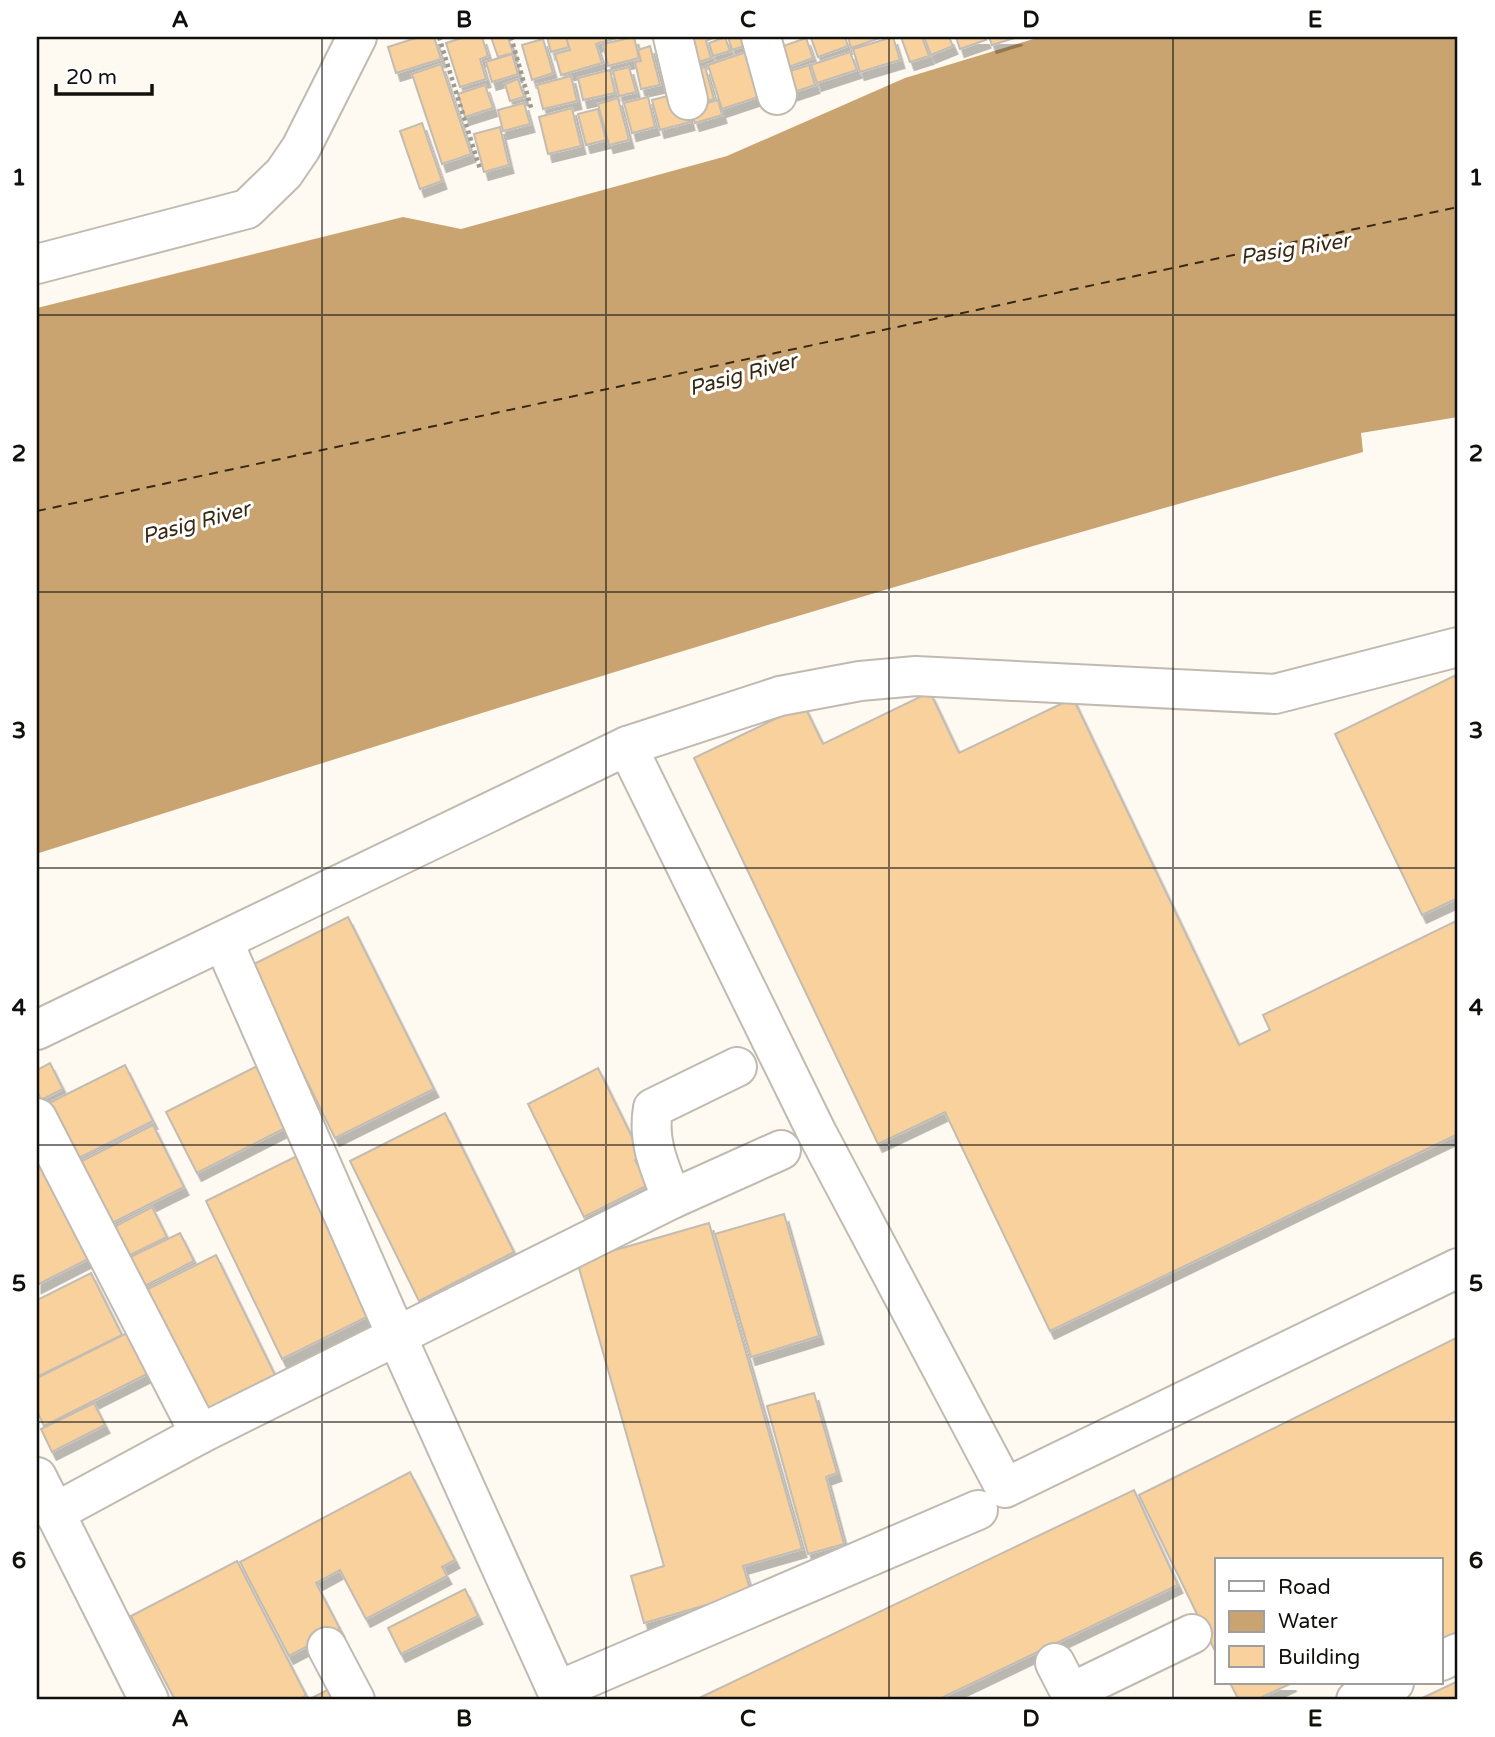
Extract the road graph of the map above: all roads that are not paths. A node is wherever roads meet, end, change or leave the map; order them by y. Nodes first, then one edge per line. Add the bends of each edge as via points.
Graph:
1 (357, 37) edge
2 (673, 37) edge
3 (761, 37) edge
4 (777, 95) dead end
5 (688, 100) dead end
6 (37, 264) edge
7 (1458, 647) edge
8 (627, 746) junction
9 (223, 941) junction
10 (37, 1030) edge
11 (737, 1067) dead end
12 (37, 1118) edge
13 (781, 1150) dead end
14 (671, 1199) junction
15 (1458, 1269) edge
16 (397, 1337) junction
17 (200, 1434) junction
18 (37, 1477) edge
19 (978, 1510) dead end
20 (54, 1513) junction
21 (1192, 1634) dead end
22 (327, 1647) dead end
23 (1458, 1653) edge
24 (1442, 1661) edge
25 (1392, 1684) edge
26 (1066, 1685) edge
27 (149, 1700) edge
28 (355, 1700) edge
29 (1356, 1700) edge

1 - 6 street via 301,148 285,173 247,209
2 - 5 street
3 - 4 street
7 - 8 street via 1275,694 993,677 860,681 780,696
8 - 9 street
8 - 15 street via 817,1133 1005,1488
9 - 10 street
9 - 16 street
11 - 14 street via 653,1108 652,1147
12 - 17 street
13 - 14 street
14 - 16 street
16 - 17 street
16 - 19 street via 557,1691
17 - 20 street
18 - 20 street
20 - 27 street
21 - 26 street
22 - 28 street
23 - 24 street
25 - 29 street

